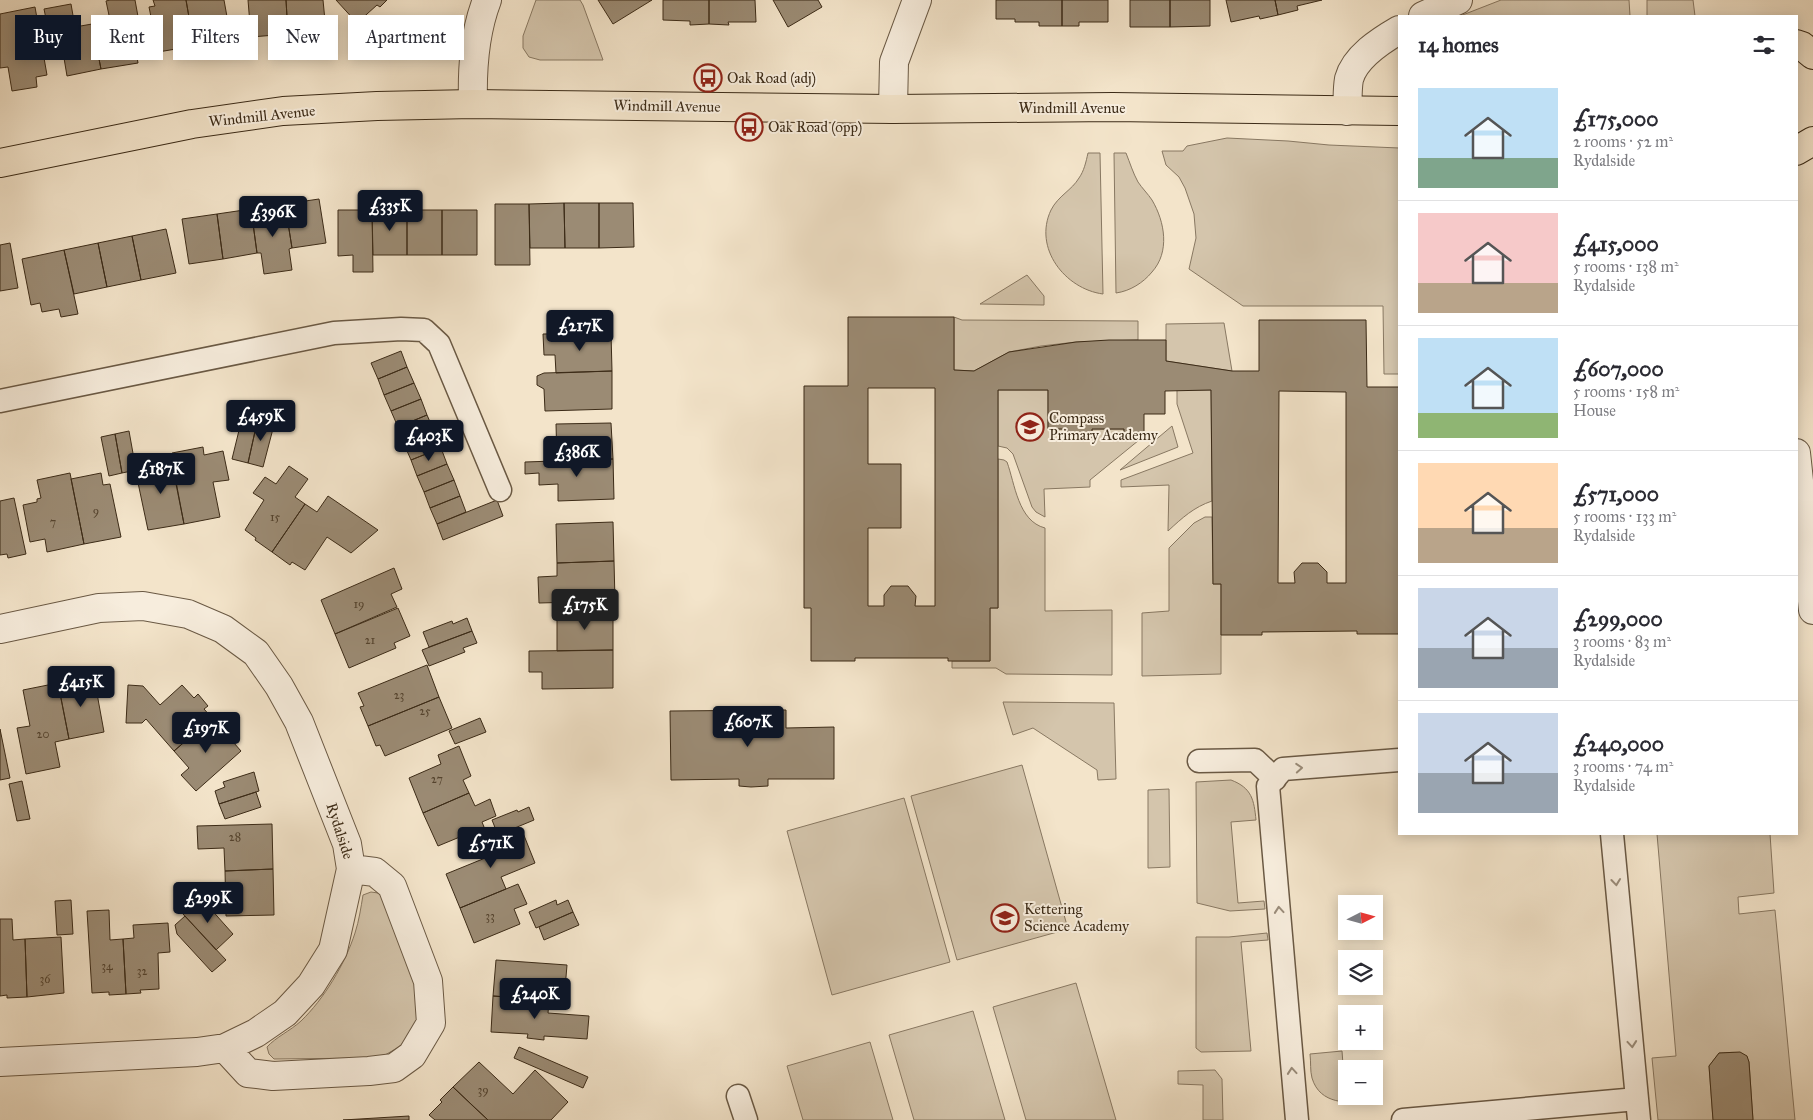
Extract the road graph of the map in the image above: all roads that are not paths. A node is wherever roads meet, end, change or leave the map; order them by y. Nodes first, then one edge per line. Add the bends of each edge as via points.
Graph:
1 (487, 0) edge
2 (917, 0) edge
3 (1458, 0) edge
4 (1425, 15) edge
5 (1398, 31) edge
6 (1798, 45) edge
7 (1813, 55) edge
8 (473, 104) junction
9 (893, 108) junction
10 (1347, 111) junction
11 (1398, 111) edge
12 (0, 163) edge
13 (0, 401) edge
14 (1798, 471) edge
15 (500, 490) dead end
16 (1813, 610) edge
17 (0, 629) edge
18 (1398, 760) edge
19 (1199, 761) dead end
20 (1275, 779) junction
21 (1612, 835) edge
22 (352, 870) junction
23 (225, 1048) junction
24 (0, 1062) edge
25 (738, 1096) dead end
26 (1638, 1109) edge
27 (746, 1120) edge
28 (1297, 1120) edge
29 (1403, 1120) edge

1 - 8 street via 473,57
2 - 9 street via 894,62
3 - 4 street
5 - 10 street via 1363,55 1353,69 1348,86
6 - 7 main road
8 - 9 main road, Windmill Avenue
8 - 12 main road, Windmill Avenue via 283,111 192,124
9 - 10 main road, Windmill Avenue via 1121,107
10 - 11 main road, Windmill Avenue
13 - 15 lane via 334,333 424,330 439,344
14 - 16 street
17 - 22 street, Rydalside via 99,608 143,606 188,614 223,629 256,653 280,686 299,722 347,844
20 -> 18 lane via 1283,769
19 - 20 lane via 1255,760
28 -> 20 lane via 1268,786
21 -> 26 lane
22 - 23 street, Rydalside via 333,950 311,985 285,1013 256,1033
22 - 23 street via 375,872 392,886 428,981 431,1023 412,1055 394,1068 273,1076 248,1073
23 - 24 street, Rydalside via 188,1053
25 - 27 lane
26 - 29 lane

